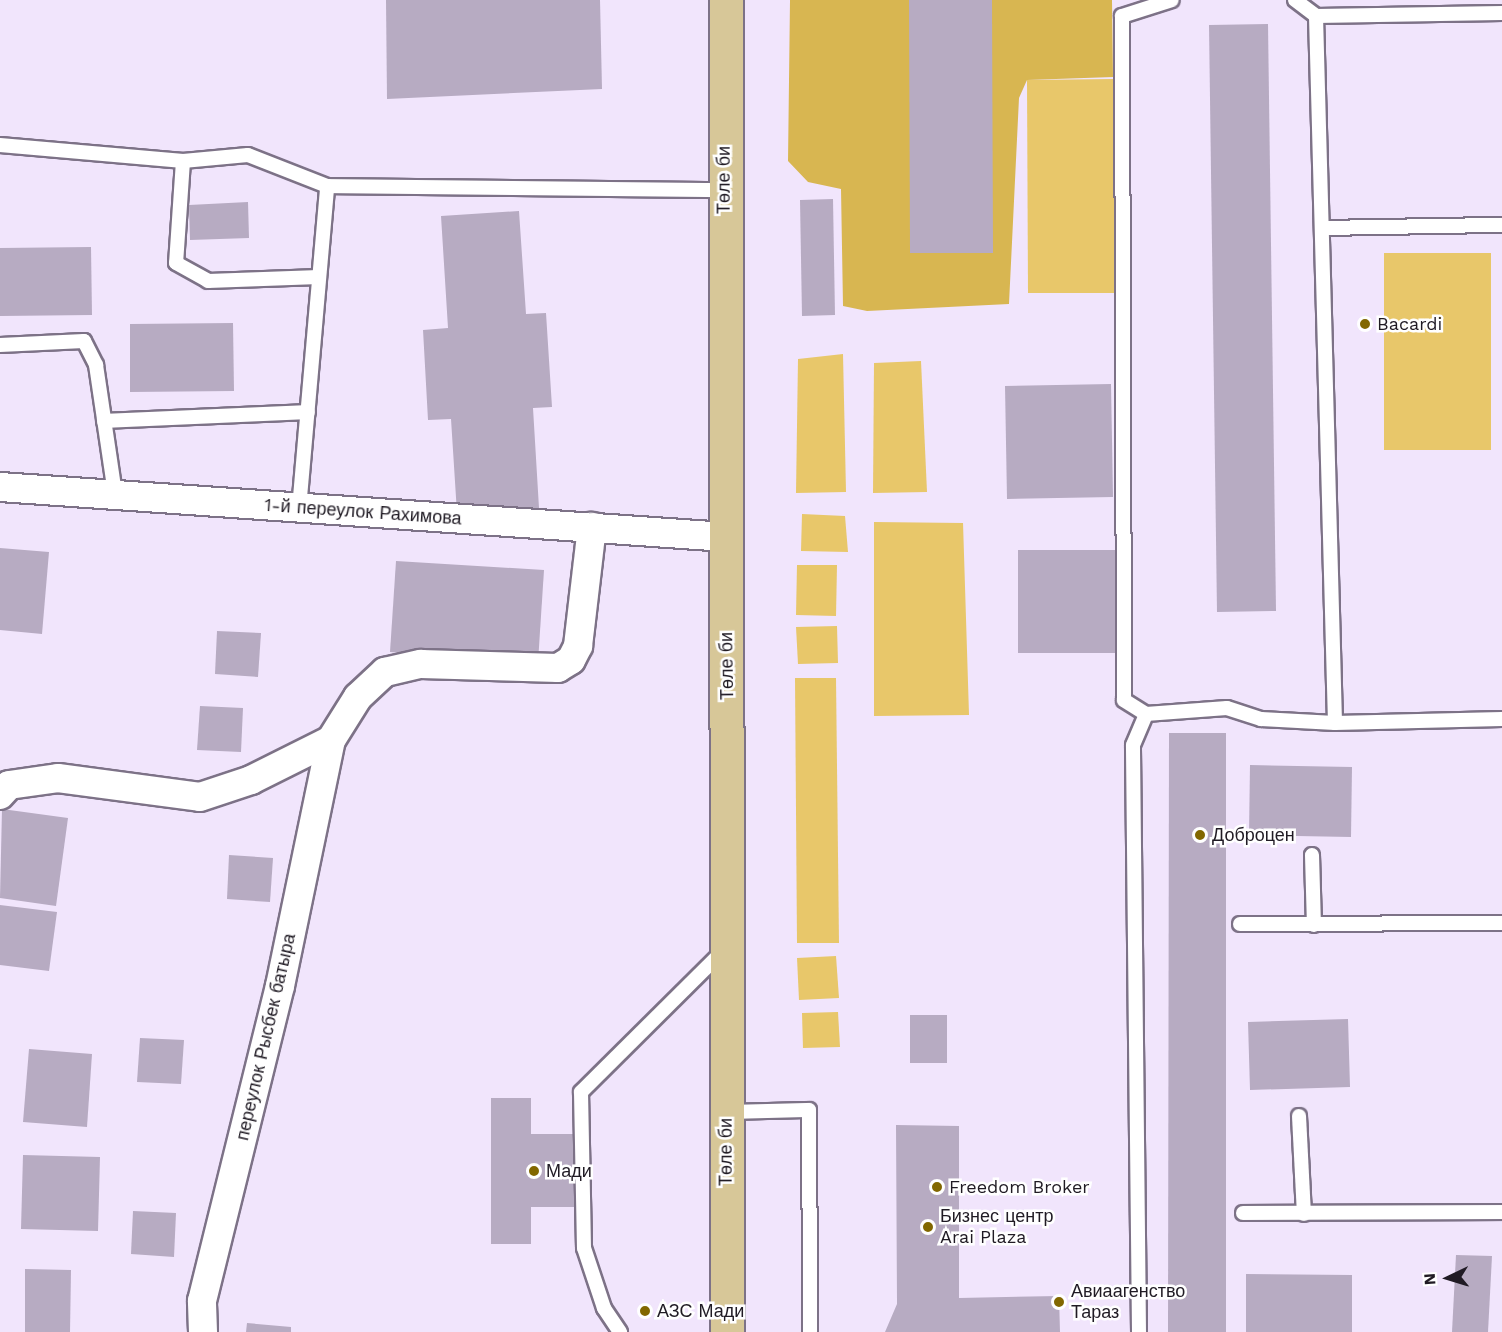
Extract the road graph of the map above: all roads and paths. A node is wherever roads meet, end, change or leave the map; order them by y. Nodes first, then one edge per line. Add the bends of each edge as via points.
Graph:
1 (726, 0) edge
2 (1172, 0) edge
3 (1295, 0) edge
4 (1502, 13) edge
5 (1316, 16) junction
6 (0, 145) edge
7 (183, 161) junction
8 (327, 186) junction
9 (723, 190) junction
10 (1502, 225) edge
11 (1322, 228) junction
12 (319, 277) junction
13 (0, 345) edge
14 (308, 412) junction
15 (104, 421) junction
16 (0, 487) edge
17 (115, 494) junction
18 (299, 509) junction
19 (592, 527) junction
20 (726, 537) junction
21 (1146, 714) junction
22 (1502, 719) edge
23 (1335, 723) junction
24 (331, 741) junction
25 (0, 795) edge
26 (1312, 855) dead end
27 (1240, 924) dead end
28 (1502, 924) edge
29 (1314, 925) junction
30 (730, 944) junction
31 (726, 1112) junction
32 (1299, 1116) dead end
33 (1502, 1212) edge
34 (1243, 1214) dead end
35 (1304, 1214) junction
36 (203, 1332) edge
37 (620, 1332) edge
38 (727, 1332) edge
39 (810, 1332) edge
40 (1139, 1332) edge

1 - 9 main road, Төле би
2 - 21 lane via 1122,16 1124,700
3 - 5 lane
4 - 5 lane
5 - 11 lane
6 - 7 lane
7 - 8 lane via 248,155
7 - 12 lane via 176,262 208,281
8 - 9 lane
8 - 12 lane
9 - 20 main road, Төле би
10 - 11 lane
11 - 23 lane
12 - 14 lane
13 - 15 lane via 84,341 96,364
14 - 15 lane
14 - 18 lane
15 - 17 lane
16 - 17 street, 1-й переулок Рахимова
17 - 18 street, 1-й переулок Рахимова
18 - 19 street, 1-й переулок Рахимова
19 - 20 street, 1-й переулок Рахимова
19 - 24 street, переулок Рысбек батыра via 578,646 571,660 558,668 421,664 384,672 358,697
20 - 30 main road, Төле би
21 - 23 lane via 1227,708 1262,719
21 - 40 lane via 1133,745
22 - 23 lane
24 - 25 street via 251,780 200,797 58,778 9,784
24 - 36 street, переулок Рысбек батыра via 280,986 202,1301
26 - 29 lane
27 - 29 lane
28 - 29 lane
30 - 31 main road, Төле би
30 - 37 lane via 581,1092 584,1248 604,1308
31 - 38 main road, Төле би
31 - 39 lane via 810,1110
32 - 35 lane
33 - 35 lane
34 - 35 lane

